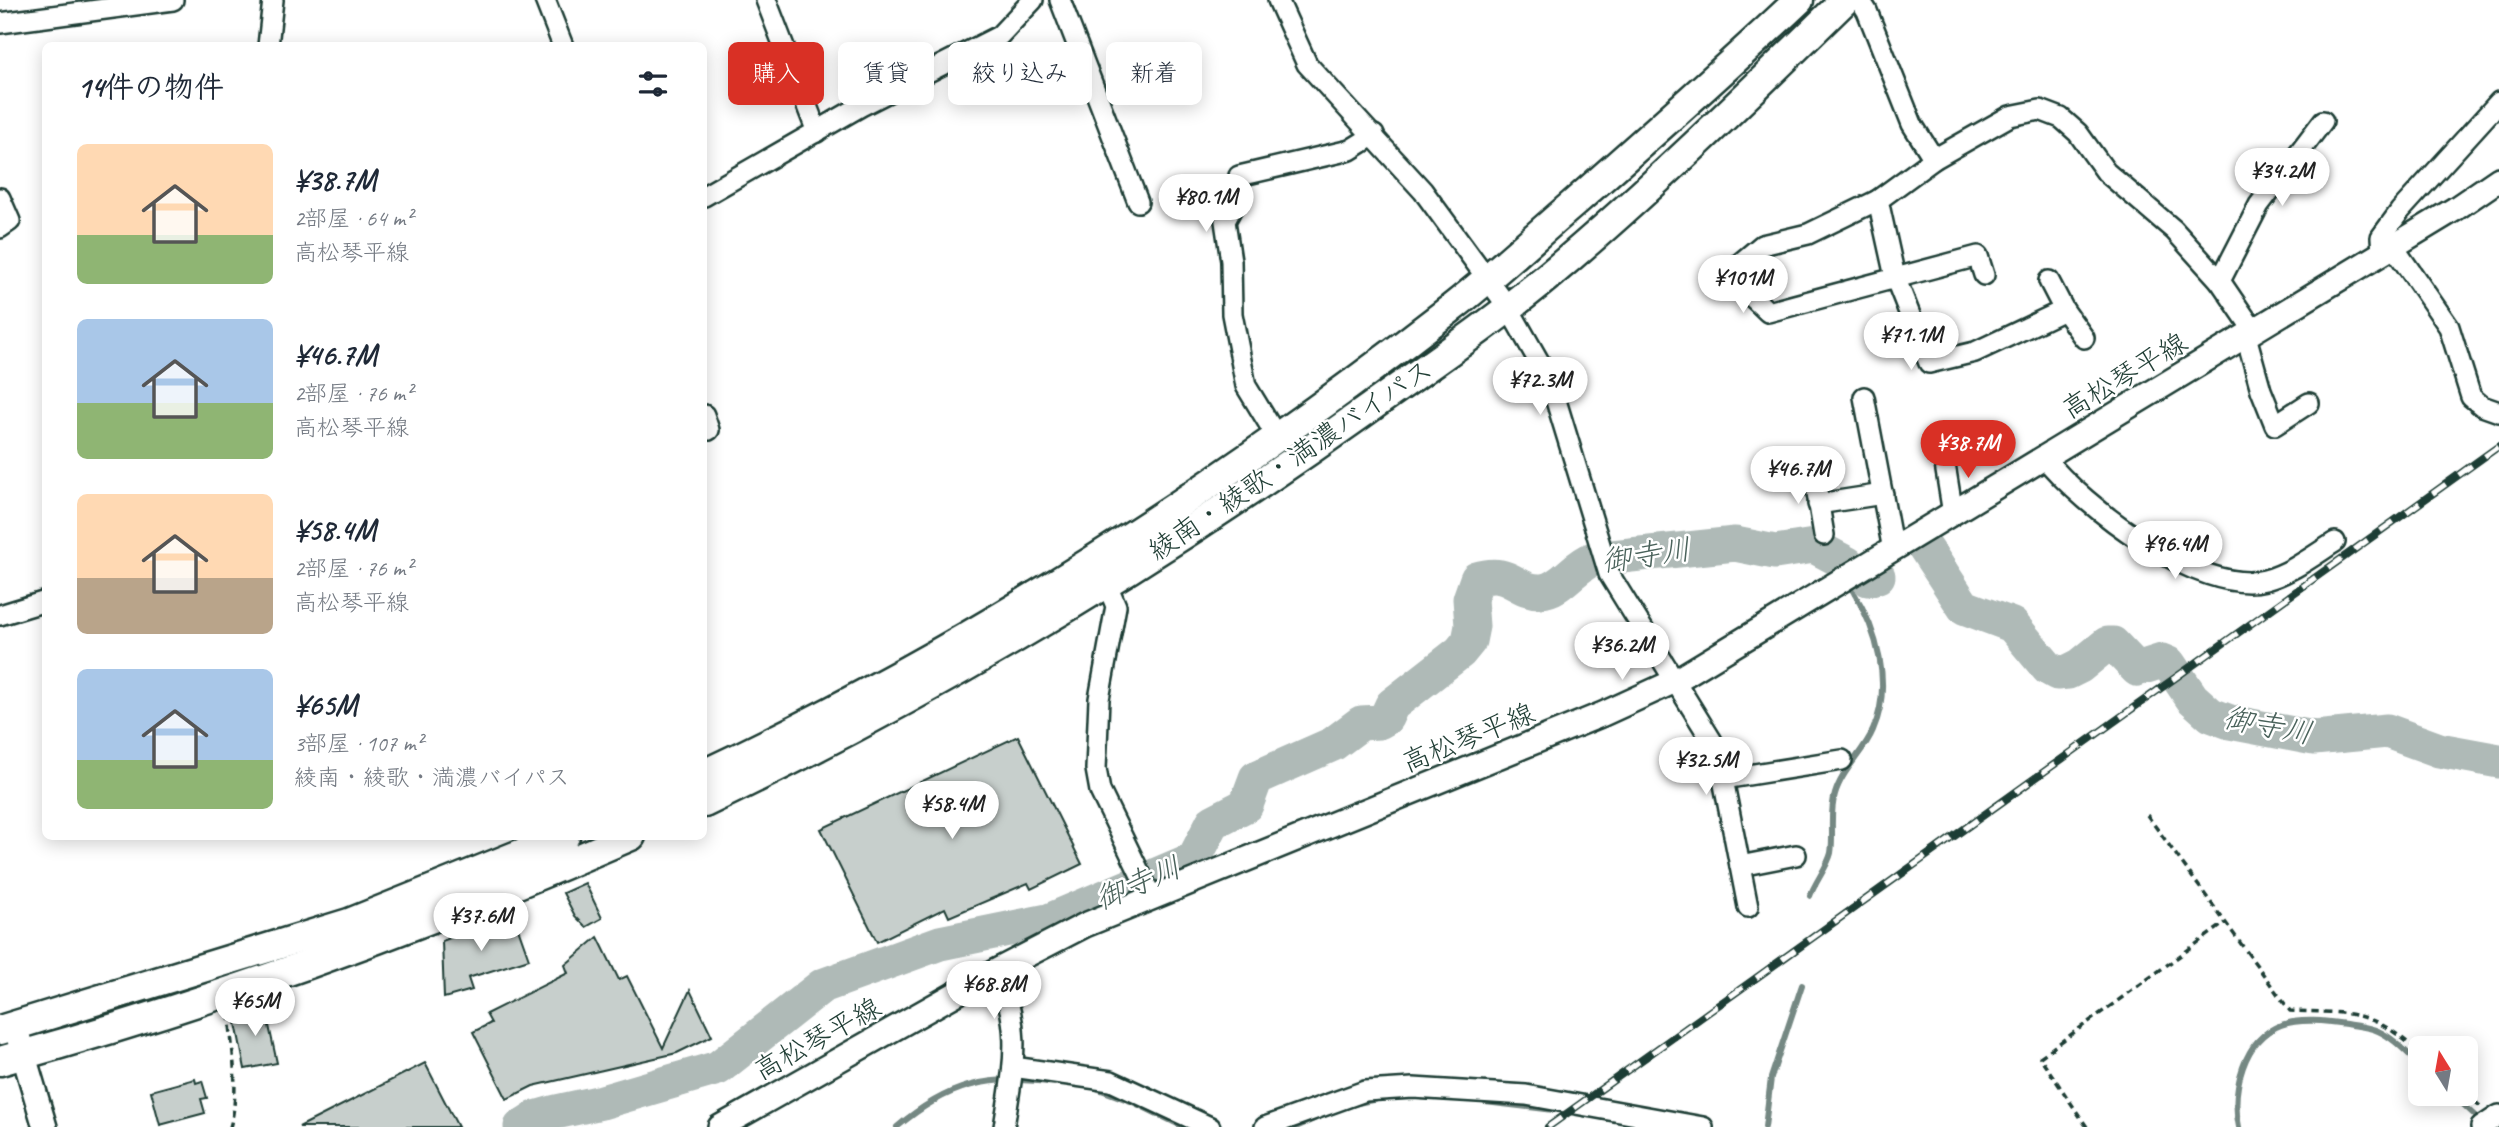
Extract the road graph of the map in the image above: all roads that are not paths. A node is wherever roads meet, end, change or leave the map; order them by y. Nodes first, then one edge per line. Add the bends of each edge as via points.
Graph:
1 (173, 0) edge
2 (272, 0) edge
3 (545, 0) edge
4 (766, 0) edge
5 (1033, 0) edge
6 (1060, 0) edge
7 (1278, 0) edge
8 (1799, 0) edge
9 (1845, 0) edge
10 (1860, 0) edge
11 (0, 23) edge
12 (268, 42) edge
13 (561, 42) edge
14 (2499, 102) edge
15 (2323, 121) dead end
16 (817, 132) junction
17 (1374, 135) junction
18 (1934, 159) junction
19 (2499, 179) edge
20 (707, 194) edge
21 (0, 198) edge
22 (1878, 200) junction
23 (1138, 202) dead end
24 (0, 228) edge
25 (2388, 250) junction
26 (1984, 275) dead end
27 (1488, 277) junction
28 (1895, 277) junction
29 (2049, 281) dead end
30 (2220, 281) junction
31 (1508, 307) junction
32 (2064, 310) junction
33 (2250, 333) junction
34 (2084, 338) dead end
35 (1864, 397) dead end
36 (2309, 403) dead end
37 (2499, 412) edge
38 (1277, 437) junction
39 (1943, 453) dead end
40 (2045, 457) junction
41 (1813, 469) dead end
42 (1883, 494) junction
43 (1818, 504) junction
44 (1953, 514) junction
45 (1824, 535) dead end
46 (2335, 542) dead end
47 (1893, 550) junction
48 (1106, 582) junction
49 (42, 602) edge
50 (0, 615) edge
51 (1675, 681) junction
52 (1842, 760) dead end
53 (707, 772) edge
54 (1723, 779) junction
55 (707, 801) edge
56 (555, 840) edge
57 (621, 840) edge
58 (1796, 855) dead end
59 (1740, 866) junction
60 (1146, 887) junction
61 (1748, 907) dead end
62 (996, 971) junction
63 (7, 1028) edge
64 (12, 1058) edge
65 (1012, 1075) junction
66 (2499, 1115) edge
67 (45, 1127) edge
68 (720, 1127) edge
69 (1004, 1127) edge
70 (1210, 1127) edge
71 (1265, 1127) edge
72 (1703, 1127) edge
73 (2481, 1127) edge

1 - 11 street
2 - 12 street
3 - 13 street
4 - 16 street
5 - 16 street via 999,36
6 - 23 street
7 - 17 street via 1307,64
8 - 27 highway, 綾南・綾歌・満濃バイパス
9 - 31 highway, 綾南・綾歌・満濃バイパス via 1736,107
10 - 18 street via 1912,124
14 - 25 street via 2400,211 2381,237
15 - 30 street via 2259,205
16 - 20 street
17 - 27 street
17 - 38 street via 1350,150 1239,176 1238,197 1225,221 1232,314 1246,386
18 - 22 street
18 - 30 street via 2010,116 2040,110 2061,118 2106,172 2174,230
19 - 25 main road, 高松琴平線
21 - 24 street via 10,221
22 - 28 street
22 - 28 street via 1808,233 1762,246 1738,265 1747,292 1768,312
25 - 33 main road, 高松琴平線
25 - 37 street via 2449,327 2471,397
26 - 28 street via 1978,256
27 - 31 street
27 - 38 highway, 綾南・綾歌・満濃バイパス
28 - 32 street via 1929,363 1975,352
29 - 32 street
30 - 33 street
31 - 48 highway, 綾南・綾歌・満濃バイパス via 1264,484
31 - 51 street via 1550,380 1605,558
32 - 34 street
33 - 36 street via 2276,425
33 - 40 main road, 高松琴平線
35 - 42 street
38 - 53 highway, 綾南・綾歌・満濃バイパス via 1014,610 883,684
39 - 44 street
40 - 44 main road, 高松琴平線
40 - 46 street via 2064,482 2152,550 2235,582 2275,576
41 - 43 street
42 - 43 street
42 - 47 street
43 - 45 street
44 - 47 main road, 高松琴平線
47 - 51 main road, 高松琴平線
48 - 55 highway, 綾南・綾歌・満濃バイパス via 1029,632 897,706
48 - 60 street via 1116,607 1099,699 1096,769 1100,791
49 - 50 street
51 - 54 street via 1712,741
51 - 60 main road, 高松琴平線 via 1603,714
52 - 54 street
54 - 59 street
56 - 63 highway via 349,923
57 - 64 highway via 360,947
58 - 59 street
59 - 61 street
60 - 62 main road, 高松琴平線
62 - 65 street via 1014,1020
62 - 68 main road, 高松琴平線
63 - 64 main road
64 - 67 main road
65 - 69 street
65 - 70 street via 1111,1081
66 - 73 street
71 - 72 street via 1342,1097 1384,1088 1526,1095

